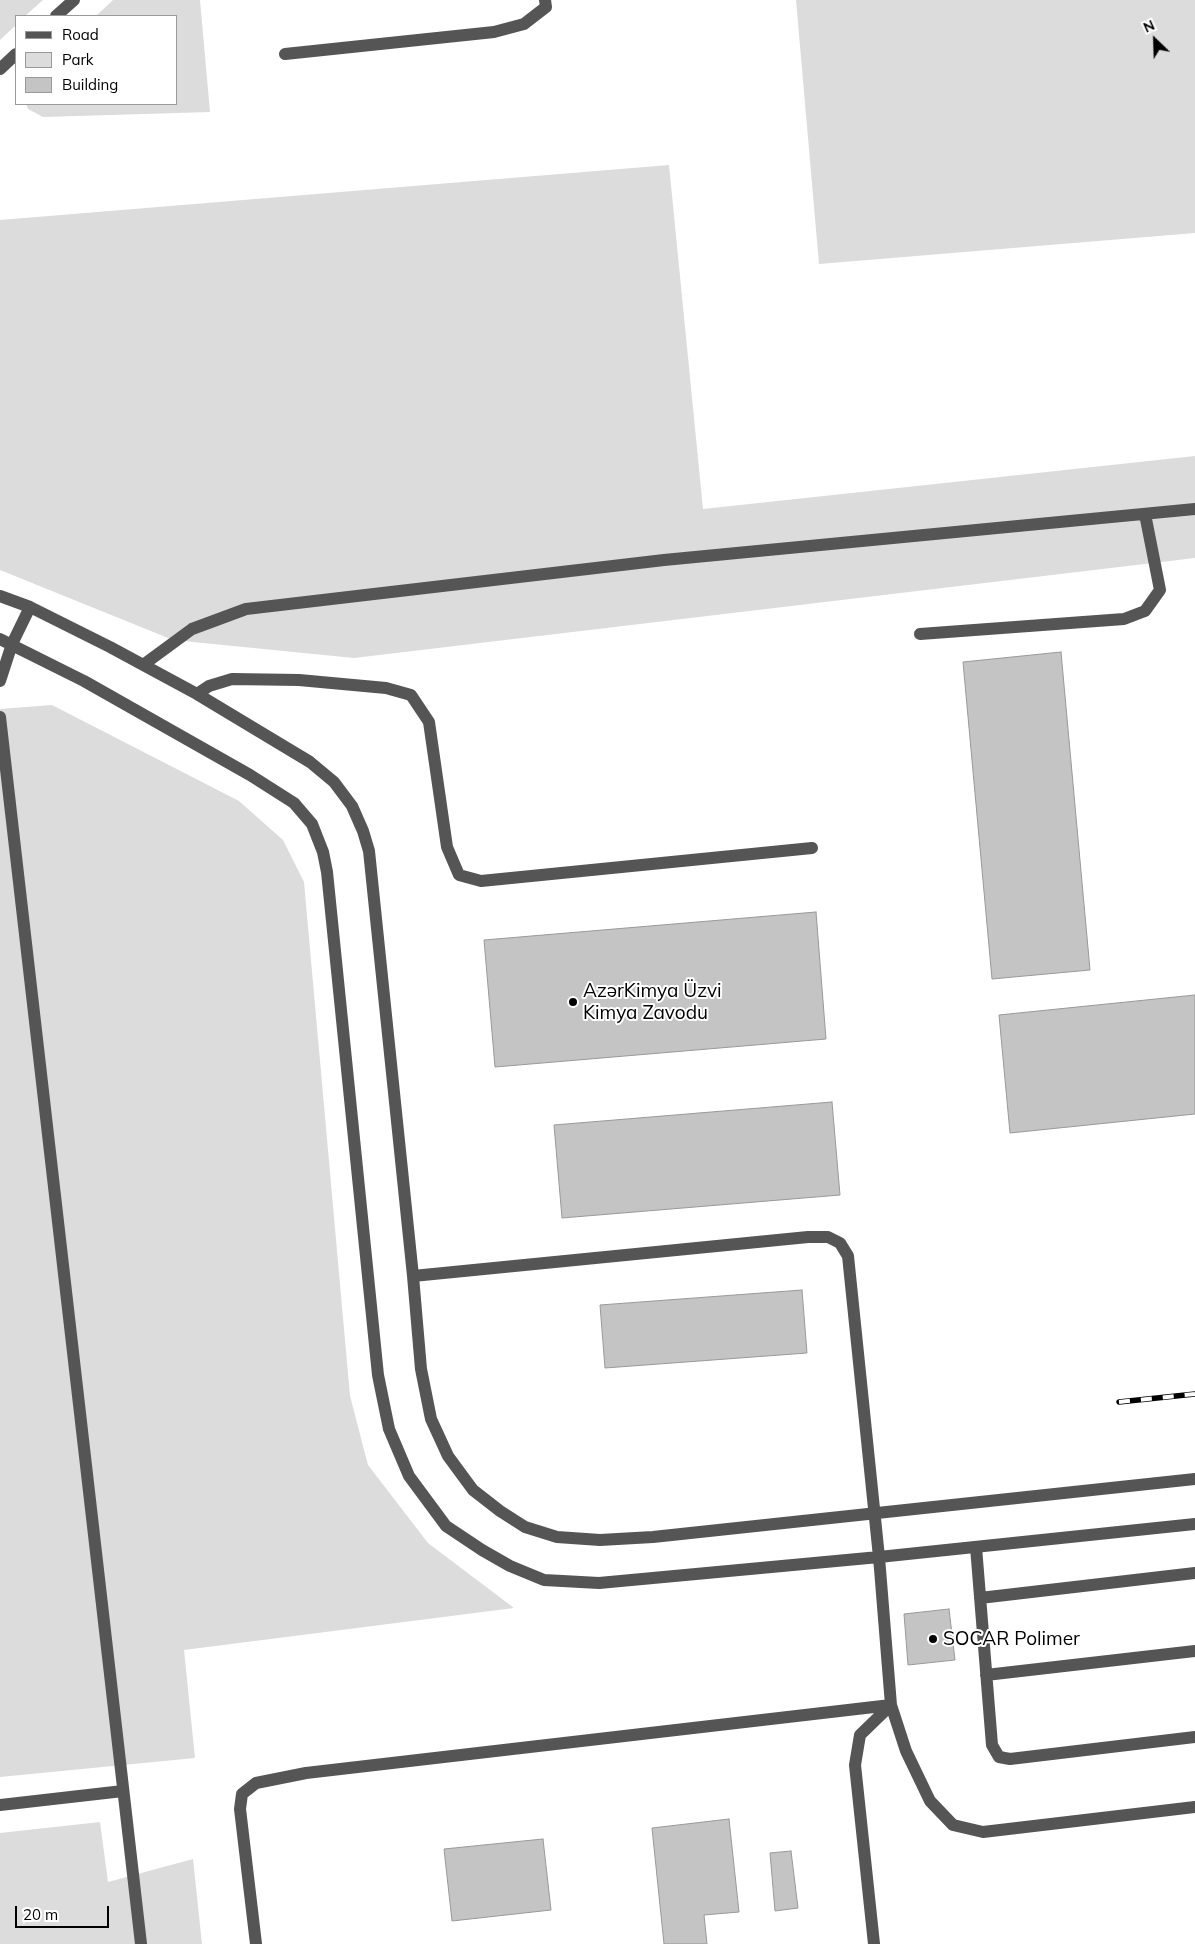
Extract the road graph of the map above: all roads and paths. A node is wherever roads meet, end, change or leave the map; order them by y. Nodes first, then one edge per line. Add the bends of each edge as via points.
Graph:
1 (74, 0) edge
2 (545, 0) edge
3 (57, 15) edge
4 (285, 54) dead end
5 (15, 55) edge
6 (0, 69) edge
7 (1195, 509) edge
8 (1145, 514) junction
9 (0, 596) edge
10 (30, 608) junction
11 (920, 634) dead end
12 (6, 642) edge
13 (143, 665) junction
14 (0, 681) edge
15 (197, 694) junction
16 (0, 717) edge
17 (812, 848) dead end
18 (413, 1276) junction
19 (1195, 1479) edge
20 (874, 1514) junction
21 (1195, 1524) edge
22 (976, 1547) junction
23 (879, 1557) junction
24 (1195, 1574) edge
25 (980, 1598) junction
26 (1195, 1651) edge
27 (986, 1675) junction
28 (891, 1705) junction
29 (1195, 1737) edge
30 (123, 1791) junction
31 (0, 1805) edge
32 (1195, 1807) edge
33 (141, 1944) edge
34 (256, 1944) edge
35 (874, 1944) edge

1 - 3 lane
2 - 4 lane via 546,7 524,24 494,32
5 - 6 lane
7 - 8 lane
8 - 11 lane via 1160,590 1145,611 1124,619
8 - 13 lane via 664,560 246,609 192,628
9 - 10 lane
10 - 12 lane
10 - 13 lane
12 - 14 lane
12 - 23 lane via 84,681 250,775 294,803 312,824 327,872 378,1375 389,1429 409,1476 446,1526 510,1566 544,1580 599,1583
13 - 15 lane
15 - 17 lane via 209,686 232,679 299,680 386,688 411,695 429,722 446,847 459,875 481,881
15 - 18 lane via 310,762 334,782 352,806 363,831 370,860
16 - 30 lane
18 - 20 lane via 421,1369 434,1426 448,1456 473,1490 525,1527 557,1537 600,1540
18 - 20 lane via 808,1237 828,1237 840,1243 848,1256
19 - 20 lane
20 - 23 lane
21 - 22 lane
22 - 23 lane
22 - 25 lane
23 - 28 lane
24 - 25 lane
25 - 27 lane
26 - 27 lane
27 - 29 lane via 992,1745 999,1757
28 - 32 lane via 906,1751 930,1801 953,1825 983,1832
28 - 34 lane via 306,1773 256,1783 242,1794 240,1809
28 - 35 lane via 860,1735 855,1765
30 - 31 lane
30 - 33 lane

